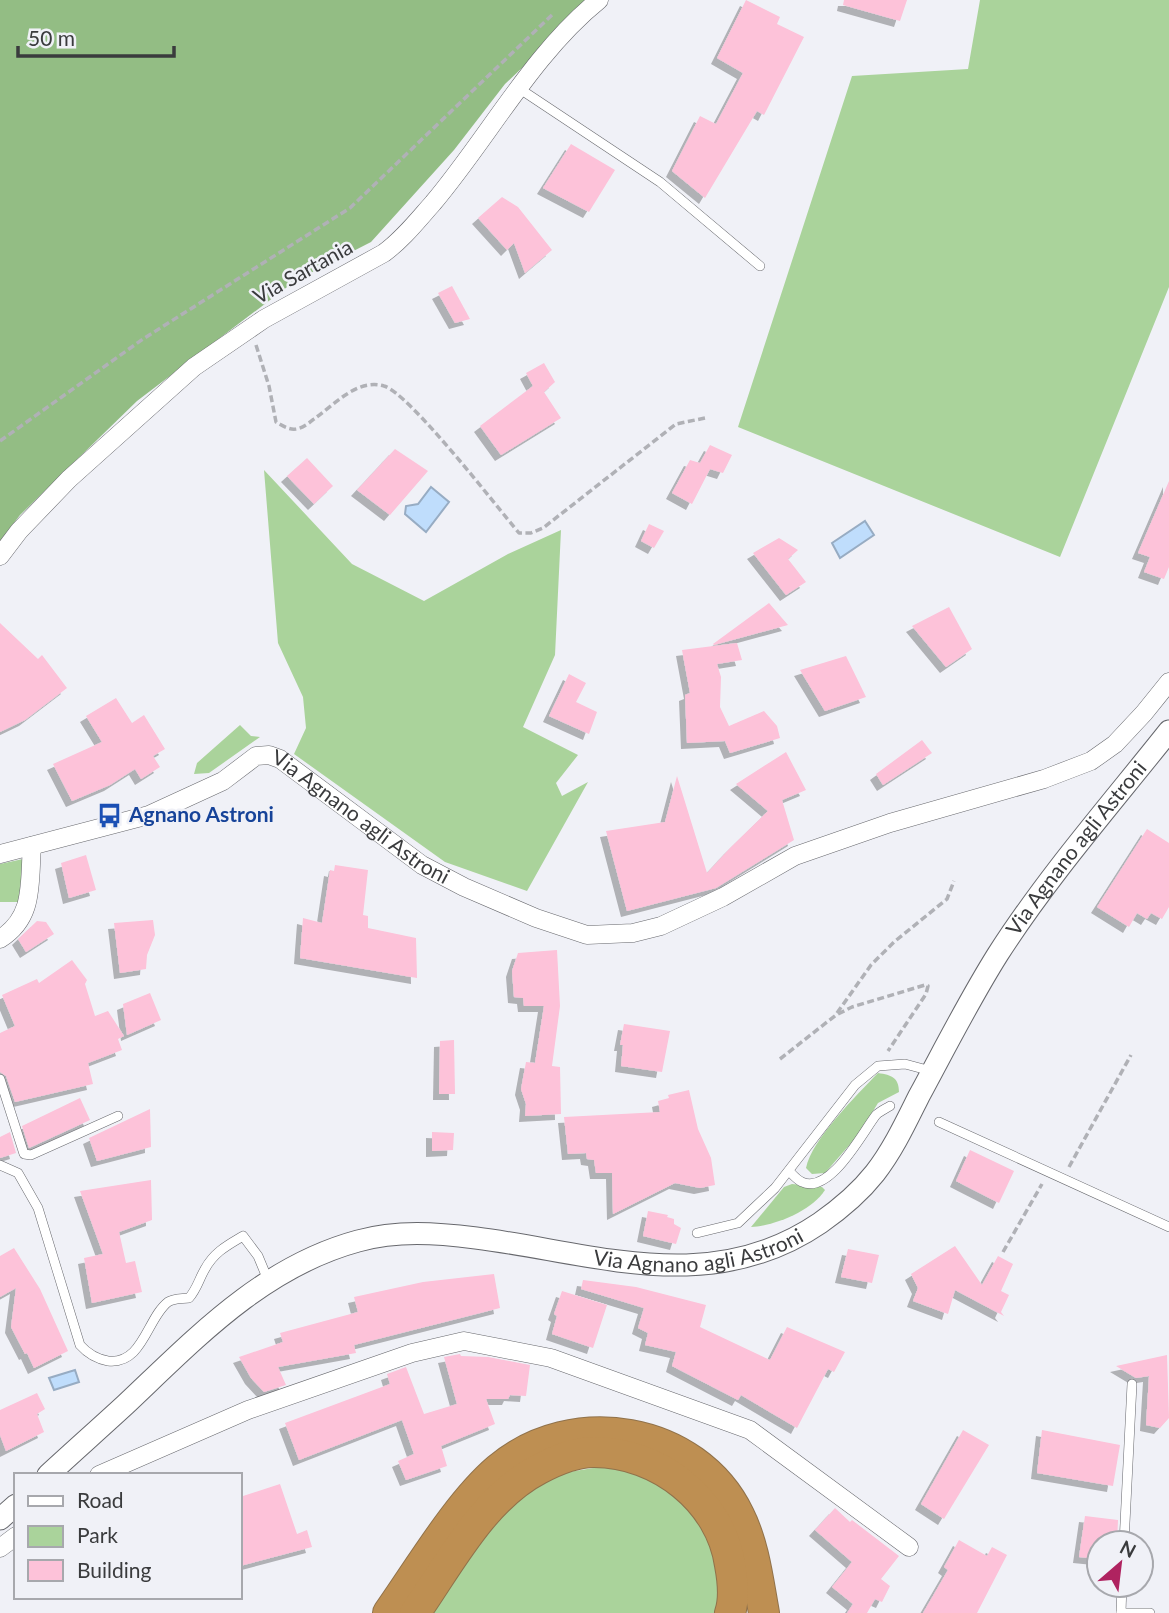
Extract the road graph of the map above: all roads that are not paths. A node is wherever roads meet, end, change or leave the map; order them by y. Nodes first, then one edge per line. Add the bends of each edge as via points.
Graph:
1 (599, 0) edge
2 (520, 89) junction
3 (760, 266) dead end
4 (0, 556) edge
5 (1169, 682) edge
6 (1169, 731) edge
7 (32, 846) junction
8 (0, 854) edge
9 (0, 939) edge
10 (932, 1072) junction
11 (0, 1079) edge
12 (890, 1106) dead end
13 (118, 1116) dead end
14 (939, 1122) dead end
15 (0, 1165) edge
16 (789, 1171) junction
17 (1169, 1227) edge
18 (697, 1233) dead end
19 (269, 1282) junction
20 (1132, 1384) dead end
21 (50, 1473) edge
22 (104, 1473) edge
23 (14, 1507) edge
24 (0, 1519) edge
25 (1125, 1529) edge
26 (909, 1547) dead end
27 (388, 1613) edge
28 (415, 1613) edge
29 (730, 1613) edge
30 (764, 1613) edge
31 (1121, 1613) edge
32 (1150, 1613) edge

1 - 2 street, Via Sartania via 550,48
2 - 3 lane via 660,182
2 - 4 street, Via Sartania via 400,241 251,328 194,367 69,479
5 - 7 street, Via Agnano agli Astroni via 1115,744 1091,761 795,856 723,897 661,926 633,933 587,935 464,887 422,865 270,755 256,756 223,781 149,815
6 - 10 street, Via Agnano agli Astroni via 1019,922
7 - 8 street, Via Agnano agli Astroni
7 - 9 street via 26,909 20,922
10 - 16 lane via 905,1064 877,1066 855,1085
10 - 19 street, Via Agnano agli Astroni via 875,1174 822,1222 791,1241 758,1252 703,1266 670,1266 589,1258 448,1234 407,1233 361,1240 323,1253
11 - 13 lane via 24,1154 32,1155
12 - 16 lane via 878,1113 826,1178 815,1184 802,1182
14 - 17 lane
15 - 19 lane via 18,1173 38,1208 80,1345 95,1357 114,1361 128,1355 139,1346 162,1307 171,1300 189,1298 218,1251 243,1236
16 - 18 lane via 738,1223
19 - 21 street, Via Agnano agli Astroni via 216,1318
20 - 25 lane
22 - 26 street via 248,1410 412,1353 464,1341 551,1358 750,1430
23 - 24 street
27 - 30 highway via 499,1467 570,1433 608,1431 656,1441 685,1455 717,1482 747,1535
28 - 29 highway via 493,1502 537,1469 564,1457 594,1452 659,1467 689,1489 710,1513 723,1534 730,1559
31 - 32 lane

